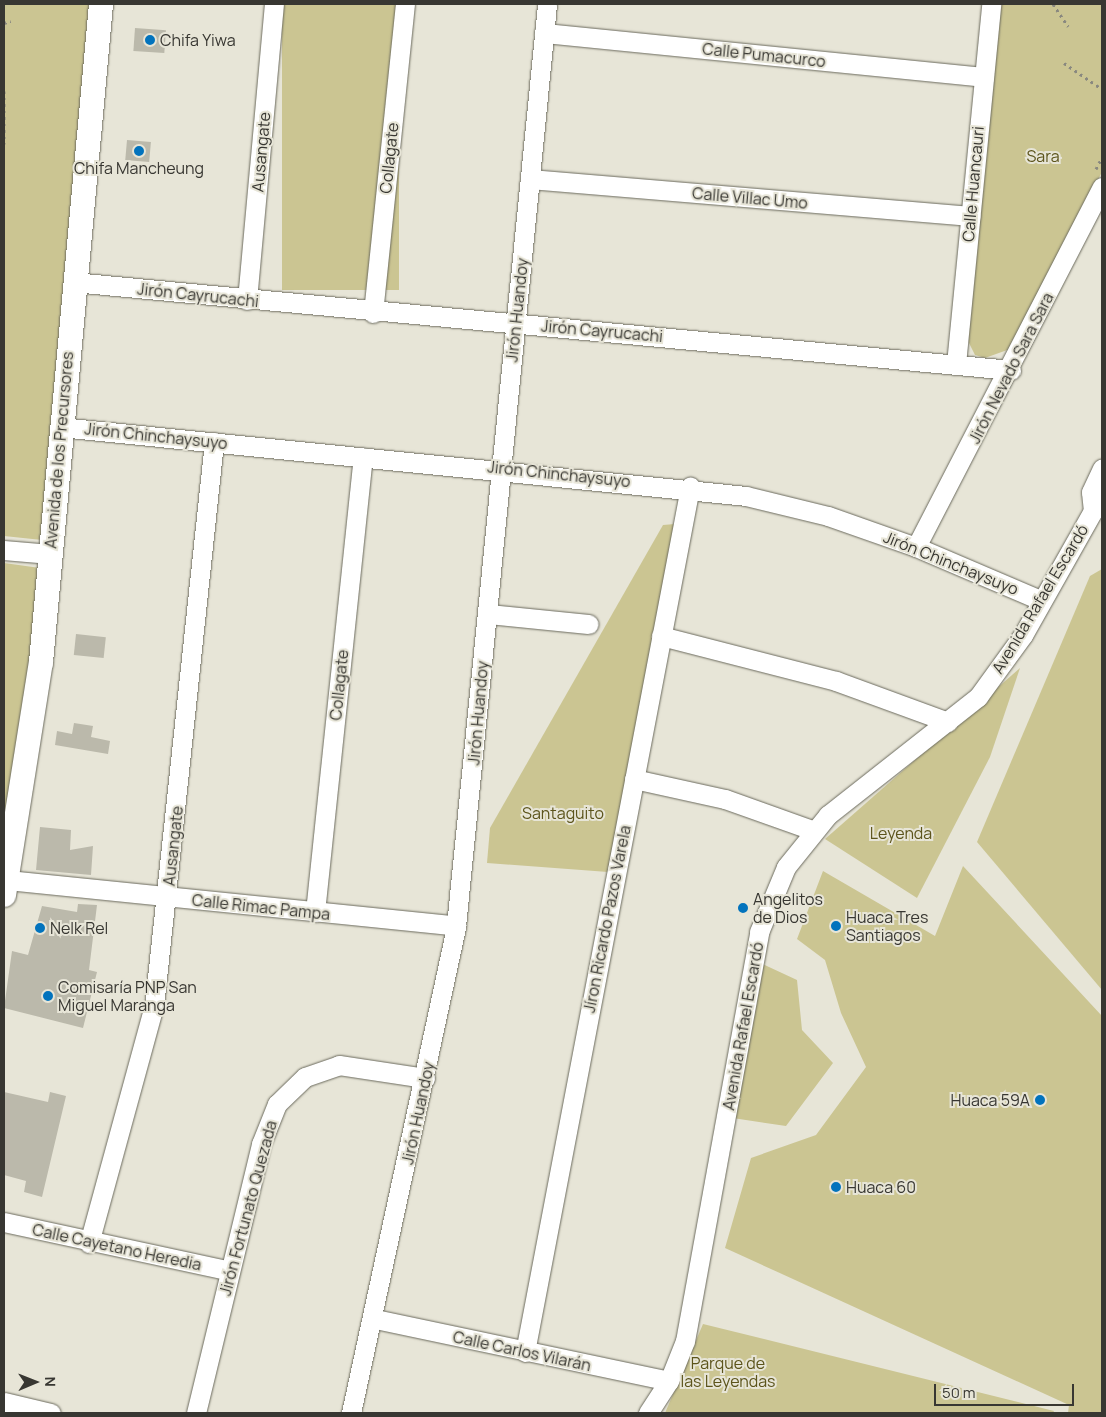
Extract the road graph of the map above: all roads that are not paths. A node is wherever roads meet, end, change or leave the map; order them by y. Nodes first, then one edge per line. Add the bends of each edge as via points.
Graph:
1 (101, 4) edge
2 (274, 4) edge
3 (406, 4) edge
4 (547, 4) edge
5 (991, 4) edge
6 (544, 33) junction
7 (984, 77) junction
8 (530, 179) junction
9 (1102, 187) edge
10 (970, 216) junction
11 (73, 282) junction
12 (247, 300) junction
13 (373, 313) junction
14 (516, 323) junction
15 (956, 364) junction
16 (1011, 370) junction
17 (60, 426) junction
18 (214, 442) junction
19 (363, 458) junction
20 (502, 468) junction
21 (1102, 468) edge
22 (690, 487) junction
23 (1099, 512) edge
24 (916, 547) junction
25 (4, 550) edge
26 (50, 554) junction
27 (1040, 600) junction
28 (488, 614) junction
29 (589, 624) dead end
30 (661, 636) junction
31 (948, 722) junction
32 (634, 779) junction
33 (812, 830) junction
34 (5, 887) edge
35 (168, 898) junction
36 (315, 912) junction
37 (456, 926) junction
38 (425, 1078) junction
39 (4, 1222) edge
40 (89, 1242) junction
41 (230, 1271) junction
42 (375, 1319) junction
43 (525, 1352) junction
44 (670, 1381) junction
45 (4, 1402) edge
46 (51, 1413) edge
47 (196, 1413) edge
48 (351, 1413) edge
49 (648, 1413) edge

1 - 11 main road, Avenida de los Precursores
2 - 12 street, Ausangate
3 - 13 street, Collagate
4 - 6 street, Jirón Huandoy
5 - 7 street, Calle Huancauri
6 - 7 street, Calle Pumacurco
6 - 8 street, Jirón Huandoy
7 - 10 street, Calle Huancauri
8 - 10 street, Calle Villac Umo
8 - 14 street, Jirón Huandoy
9 - 16 street, Jirón Nevado Sara Sara
10 - 15 street, Calle Huancauri
11 - 12 street, Jirón Cayrucachi
11 - 17 main road, Avenida de los Precursores
12 - 13 street, Jirón Cayrucachi
13 - 14 street, Jirón Cayrucachi
14 - 15 street, Jirón Cayrucachi
14 - 20 street, Jirón Huandoy
15 - 16 street, Jirón Cayrucachi
16 - 24 street, Jirón Nevado Sara Sara
17 - 18 street, Jirón Chinchaysuyo
17 - 26 main road, Avenida de los Precursores
18 - 19 street, Jirón Chinchaysuyo
18 - 35 street, Ausangate
19 - 20 street, Jirón Chinchaysuyo
19 - 36 street, Collagate
20 - 22 street, Jirón Chinchaysuyo
20 - 28 street, Jirón Huandoy
21 - 23 street via 1091,492
22 - 24 street, Jirón Chinchaysuyo via 828,516
22 - 30 street, Jíron Ricardo Pazos Varela
23 - 27 street, Avenida Rafael Escardó
24 - 27 street, Jirón Chinchaysuyo
25 - 26 street
26 - 34 main road, Avenida de los Precursores via 34,726
27 - 31 street, Avenida Rafael Escardó via 1000,671
28 - 29 street
28 - 37 street, Jirón Huandoy
30 - 31 street via 819,676
30 - 32 street, Jíron Ricardo Pazos Varela
31 - 33 street, Avenida Rafael Escardó
32 - 33 street via 725,799
32 - 43 street, Jíron Ricardo Pazos Varela
33 - 44 street, Avenida Rafael Escardó via 786,867 759,932 697,1293
34 - 35 street, Calle Rimac Pampa
35 - 36 street, Calle Rimac Pampa
35 - 40 street, Ausangate via 154,1006
36 - 37 street, Calle Rimac Pampa
37 - 38 street, Jirón Huandoy
38 - 41 street, Jirón Fortunato Quezada via 339,1065 305,1077 276,1104 261,1144
38 - 42 street, Jirón Huandoy
39 - 40 street, Calle Cayetano Heredia
40 - 41 street, Calle Cayetano Heredia
41 - 47 street, Jirón Fortunato Quezada
42 - 43 street, Calle Carlos Vilarán
42 - 48 street, Jirón Huandoy
43 - 44 street, Calle Carlos Vilarán
44 - 49 street, Avenida Rafael Escardó
45 - 46 street

